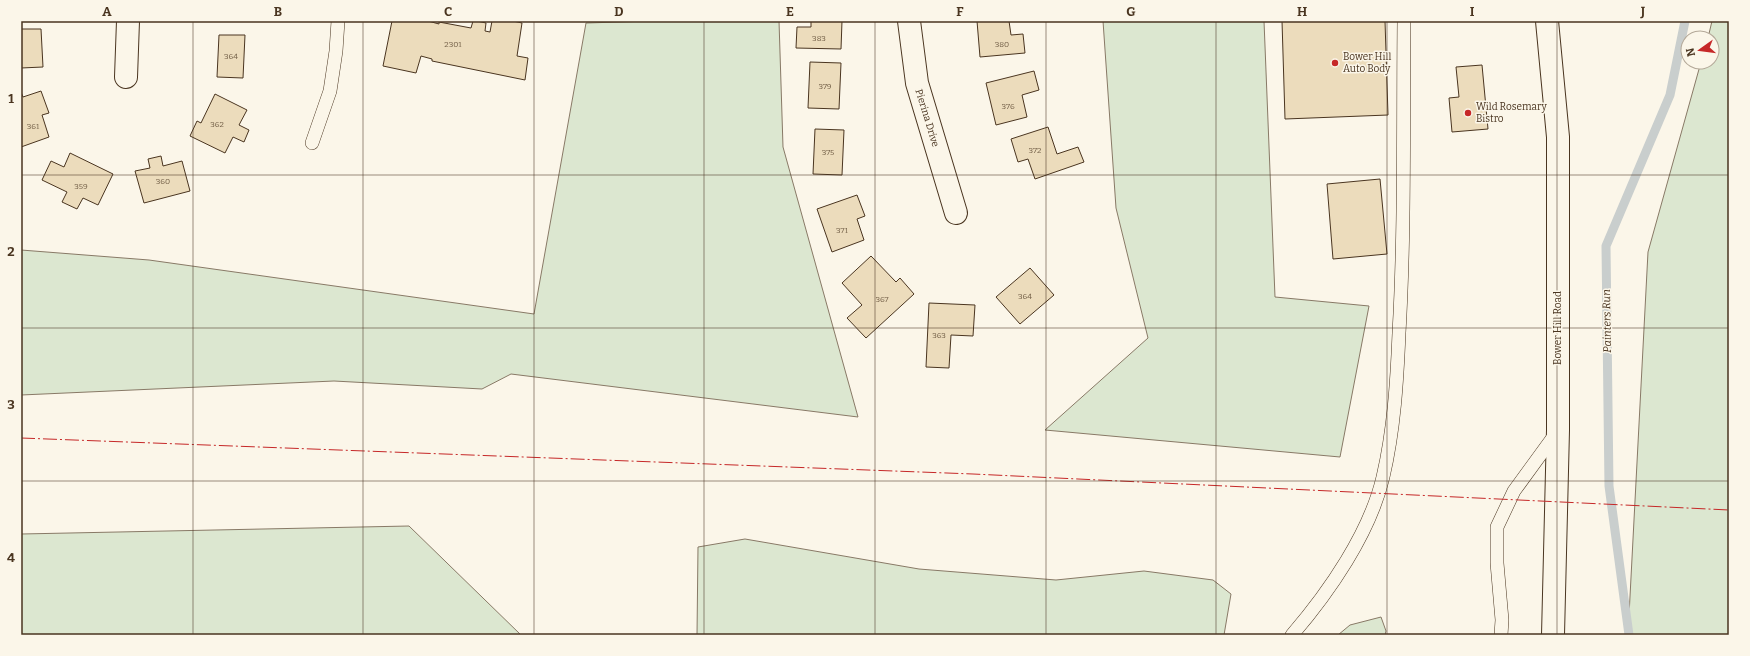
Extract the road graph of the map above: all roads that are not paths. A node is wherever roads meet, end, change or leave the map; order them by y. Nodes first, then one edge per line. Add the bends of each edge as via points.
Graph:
1 (128, 21) edge
2 (338, 21) edge
3 (908, 21) edge
4 (1404, 21) edge
5 (1547, 21) edge
6 (126, 77) dead end
7 (312, 143) dead end
8 (956, 213) dead end
9 (1558, 430) junction
10 (1292, 635) edge
11 (1501, 635) edge
12 (1553, 635) edge

1 - 6 main road
2 - 7 lane via 330,91
3 - 8 main road, Pierina Drive via 917,83
4 - 10 lane via 1403,271 1395,408 1383,478 1366,525 1340,573
5 - 9 main road, Bower Hill Road via 1558,137
9 - 11 lane via 1514,491 1497,527
9 - 12 main road, Bower Hill Road

